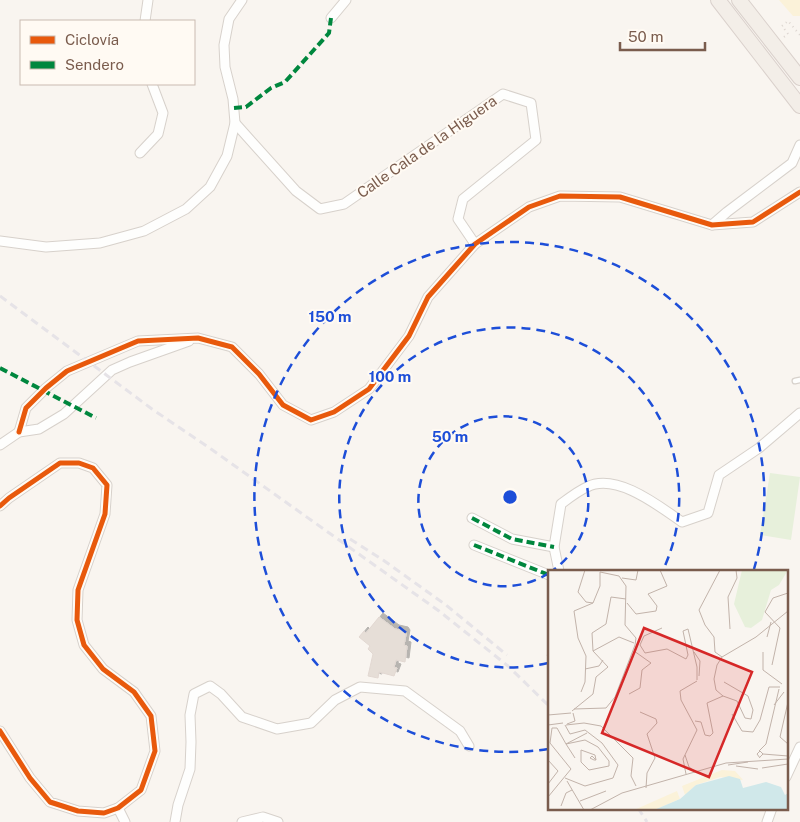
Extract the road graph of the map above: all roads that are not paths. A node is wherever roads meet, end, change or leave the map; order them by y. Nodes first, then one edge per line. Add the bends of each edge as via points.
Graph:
1 (148, 0) edge
2 (242, 0) edge
3 (346, 0) edge
4 (718, 0) edge
5 (739, 0) edge
6 (331, 18) dead end
7 (145, 20) edge
8 (800, 78) edge
9 (152, 85) edge
10 (800, 106) edge
11 (236, 124) junction
12 (800, 145) edge
13 (140, 153) dead end
14 (800, 192) edge
15 (712, 225) junction
16 (0, 241) edge
17 (475, 244) junction
18 (198, 338) junction
19 (800, 413) edge
20 (19, 432) junction
21 (0, 445) edge
22 (0, 506) edge
23 (472, 518) dead end
24 (474, 546) dead end
25 (554, 547) junction
26 (559, 570) edge
27 (548, 575) edge
28 (0, 731) edge
29 (469, 746) dead end
30 (800, 747) edge
31 (788, 773) edge
32 (118, 808) junction
33 (771, 810) edge
34 (125, 822) edge
35 (175, 822) edge
36 (242, 822) edge
37 (278, 822) edge
38 (767, 822) edge

1 - 7 street
2 - 11 street via 229,19 224,45
3 - 6 street
4 - 10 main road
5 - 8 main road
9 - 13 street via 163,113 158,134
11 - 16 street via 227,156 210,187 186,208 144,231 100,243 46,247
11 - 17 street, Calle Cala de la Higuera via 296,190 320,209 344,204 503,94 531,103 536,140 463,199 458,219
12 - 15 street via 792,163
14 - 15 street via 753,222
15 - 17 street via 620,197 560,196 529,207
17 - 18 street via 428,297 409,336 369,390 334,412 311,420 283,405 232,346
18 - 20 street via 112,370 64,414 39,429
18 - 20 street via 138,341 67,371 26,408
19 - 25 street via 759,448 719,475 708,512 682,522 639,493 608,482 588,486 561,504
20 - 21 street
22 - 32 street via 60,463 79,463 93,468 107,485 105,514 78,590 76,620 84,646 103,669 134,692 151,716 155,752 141,790
23 - 25 street via 512,539
24 - 27 street
25 - 26 street
28 - 32 street via 30,778 50,802 78,811 104,813
29 - 35 street via 460,731 405,691 360,687 335,700 311,722 277,730 242,716 210,686 194,694 190,715 190,769
30 - 31 street
32 - 34 street
33 - 38 street
36 - 37 street via 263,817

